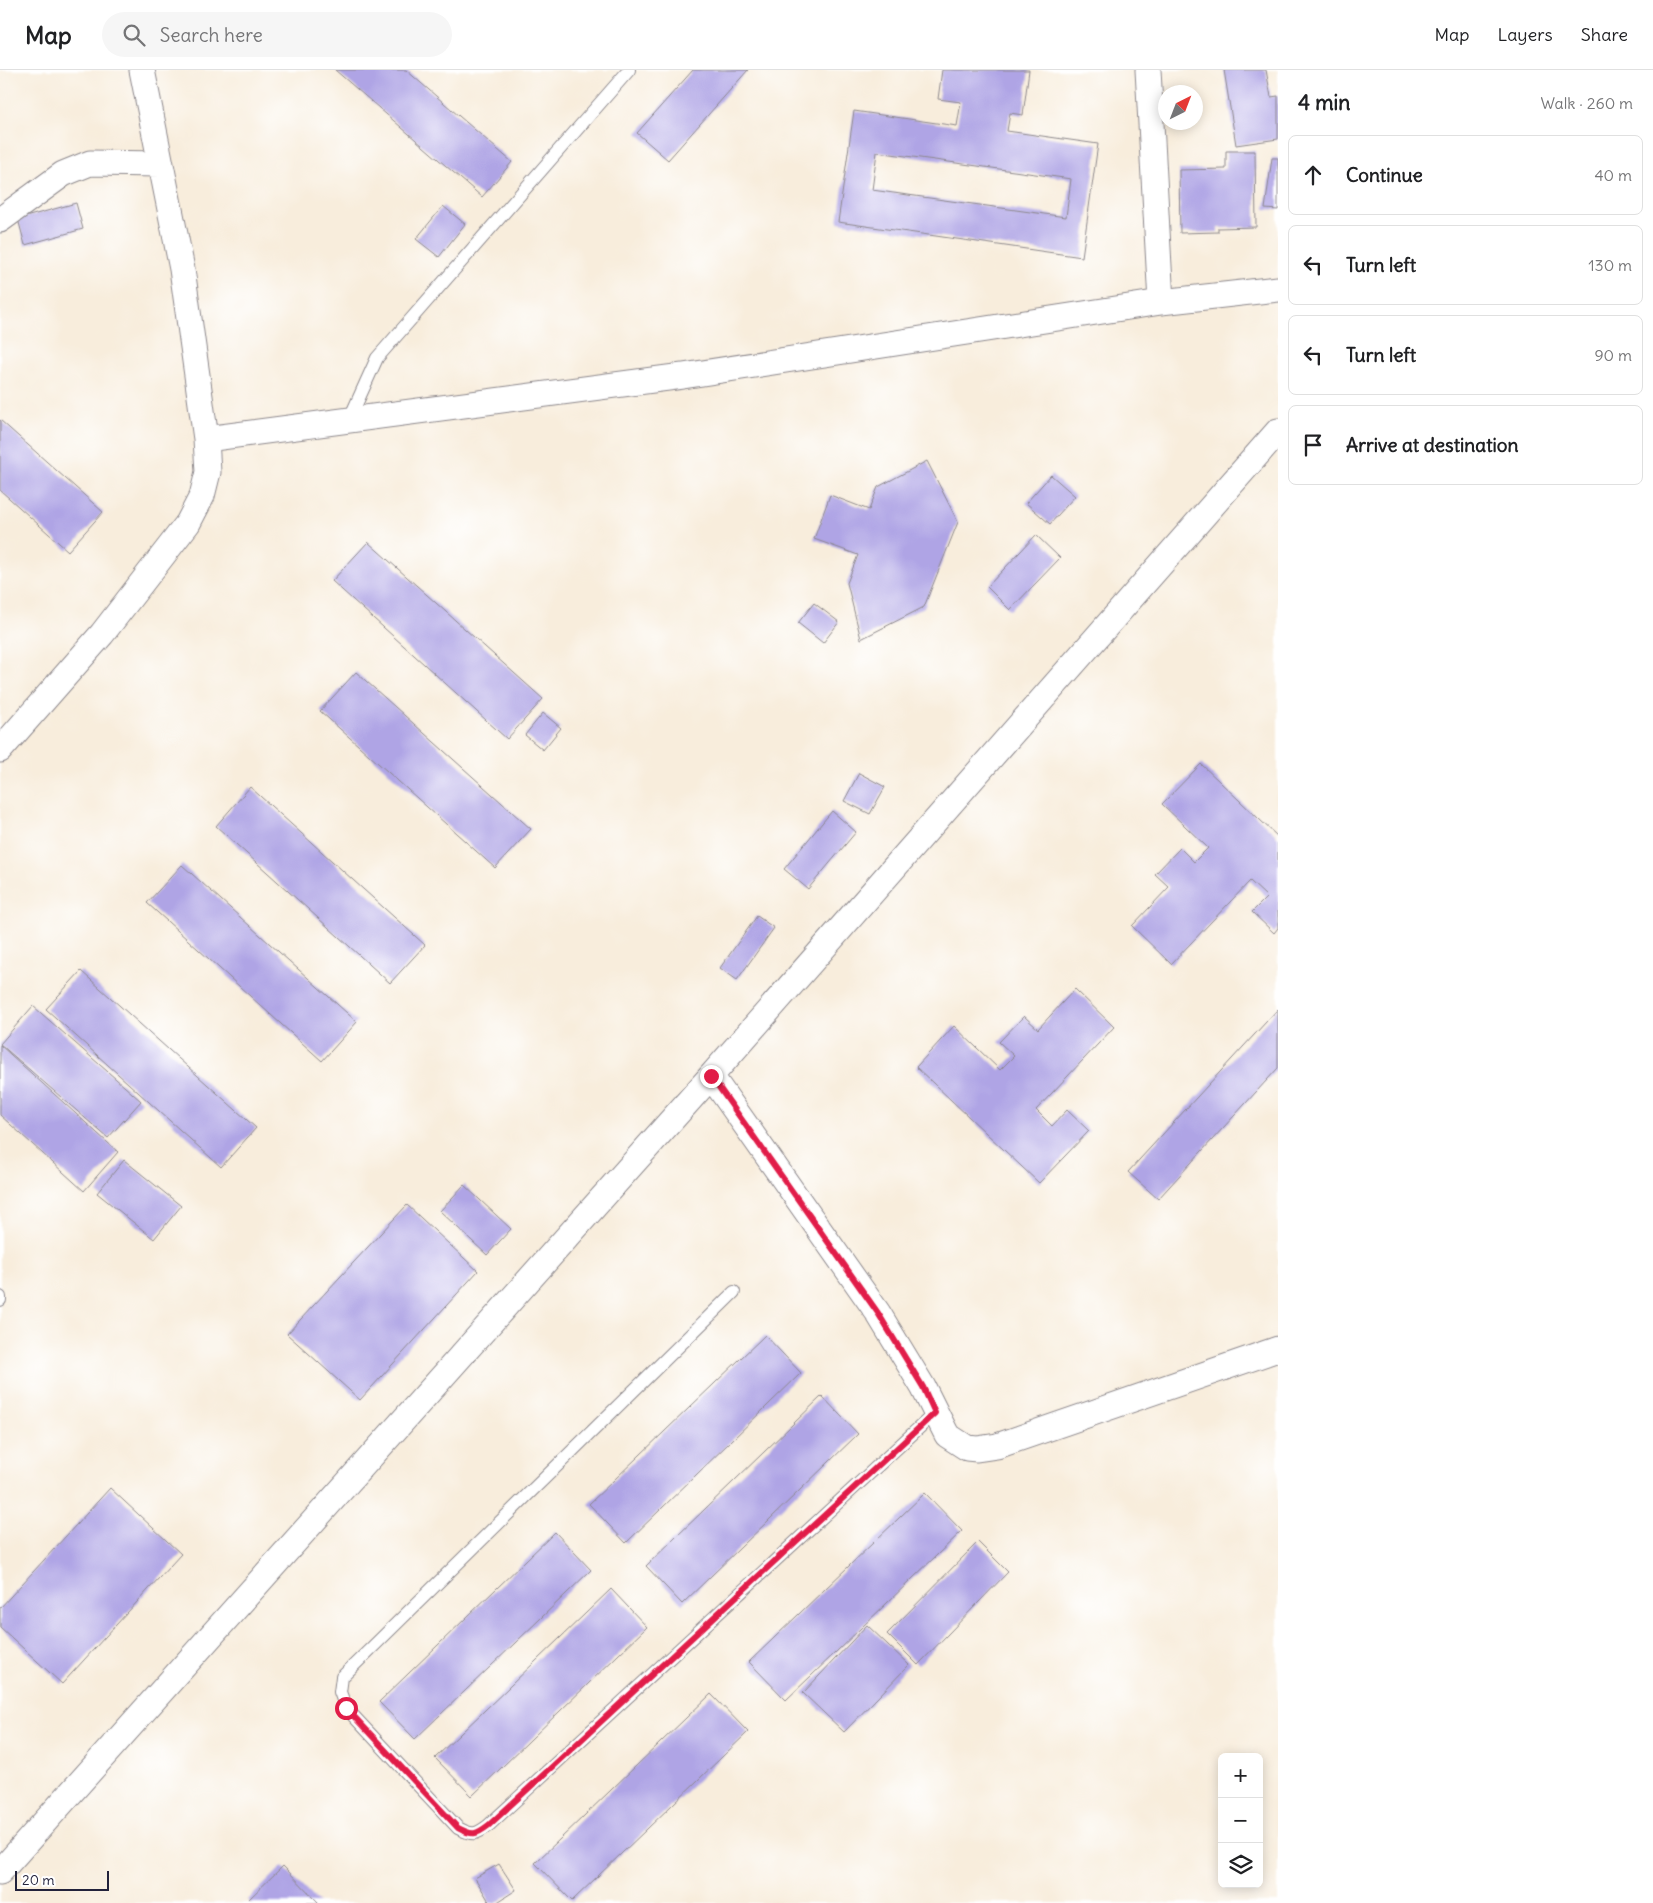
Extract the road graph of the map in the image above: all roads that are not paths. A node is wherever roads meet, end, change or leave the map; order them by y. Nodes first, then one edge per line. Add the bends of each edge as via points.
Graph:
1 (142, 70) edge
2 (629, 70) edge
3 (1148, 70) edge
4 (161, 164) junction
5 (0, 220) edge
6 (1278, 289) edge
7 (1161, 302) junction
8 (349, 420) junction
9 (1278, 431) edge
10 (206, 439) junction
11 (0, 750) edge
12 (711, 1076) junction
13 (734, 1292) dead end
14 (1278, 1349) edge
15 (935, 1413) junction
16 (0, 1872) edge

1 - 4 street
2 - 8 lane via 377,358
3 - 7 street
4 - 5 street via 90,163 63,174
4 - 10 street via 182,269
6 - 7 street
7 - 8 street via 683,376
8 - 10 street
9 - 12 street
10 - 11 street via 208,472 202,496 188,523 102,634
12 - 15 street via 878,1313
12 - 16 street
13 - 15 lane via 342,1677 340,1692 346,1708 458,1828 469,1834 479,1833 489,1825
14 - 15 street via 997,1446 967,1448 947,1435

